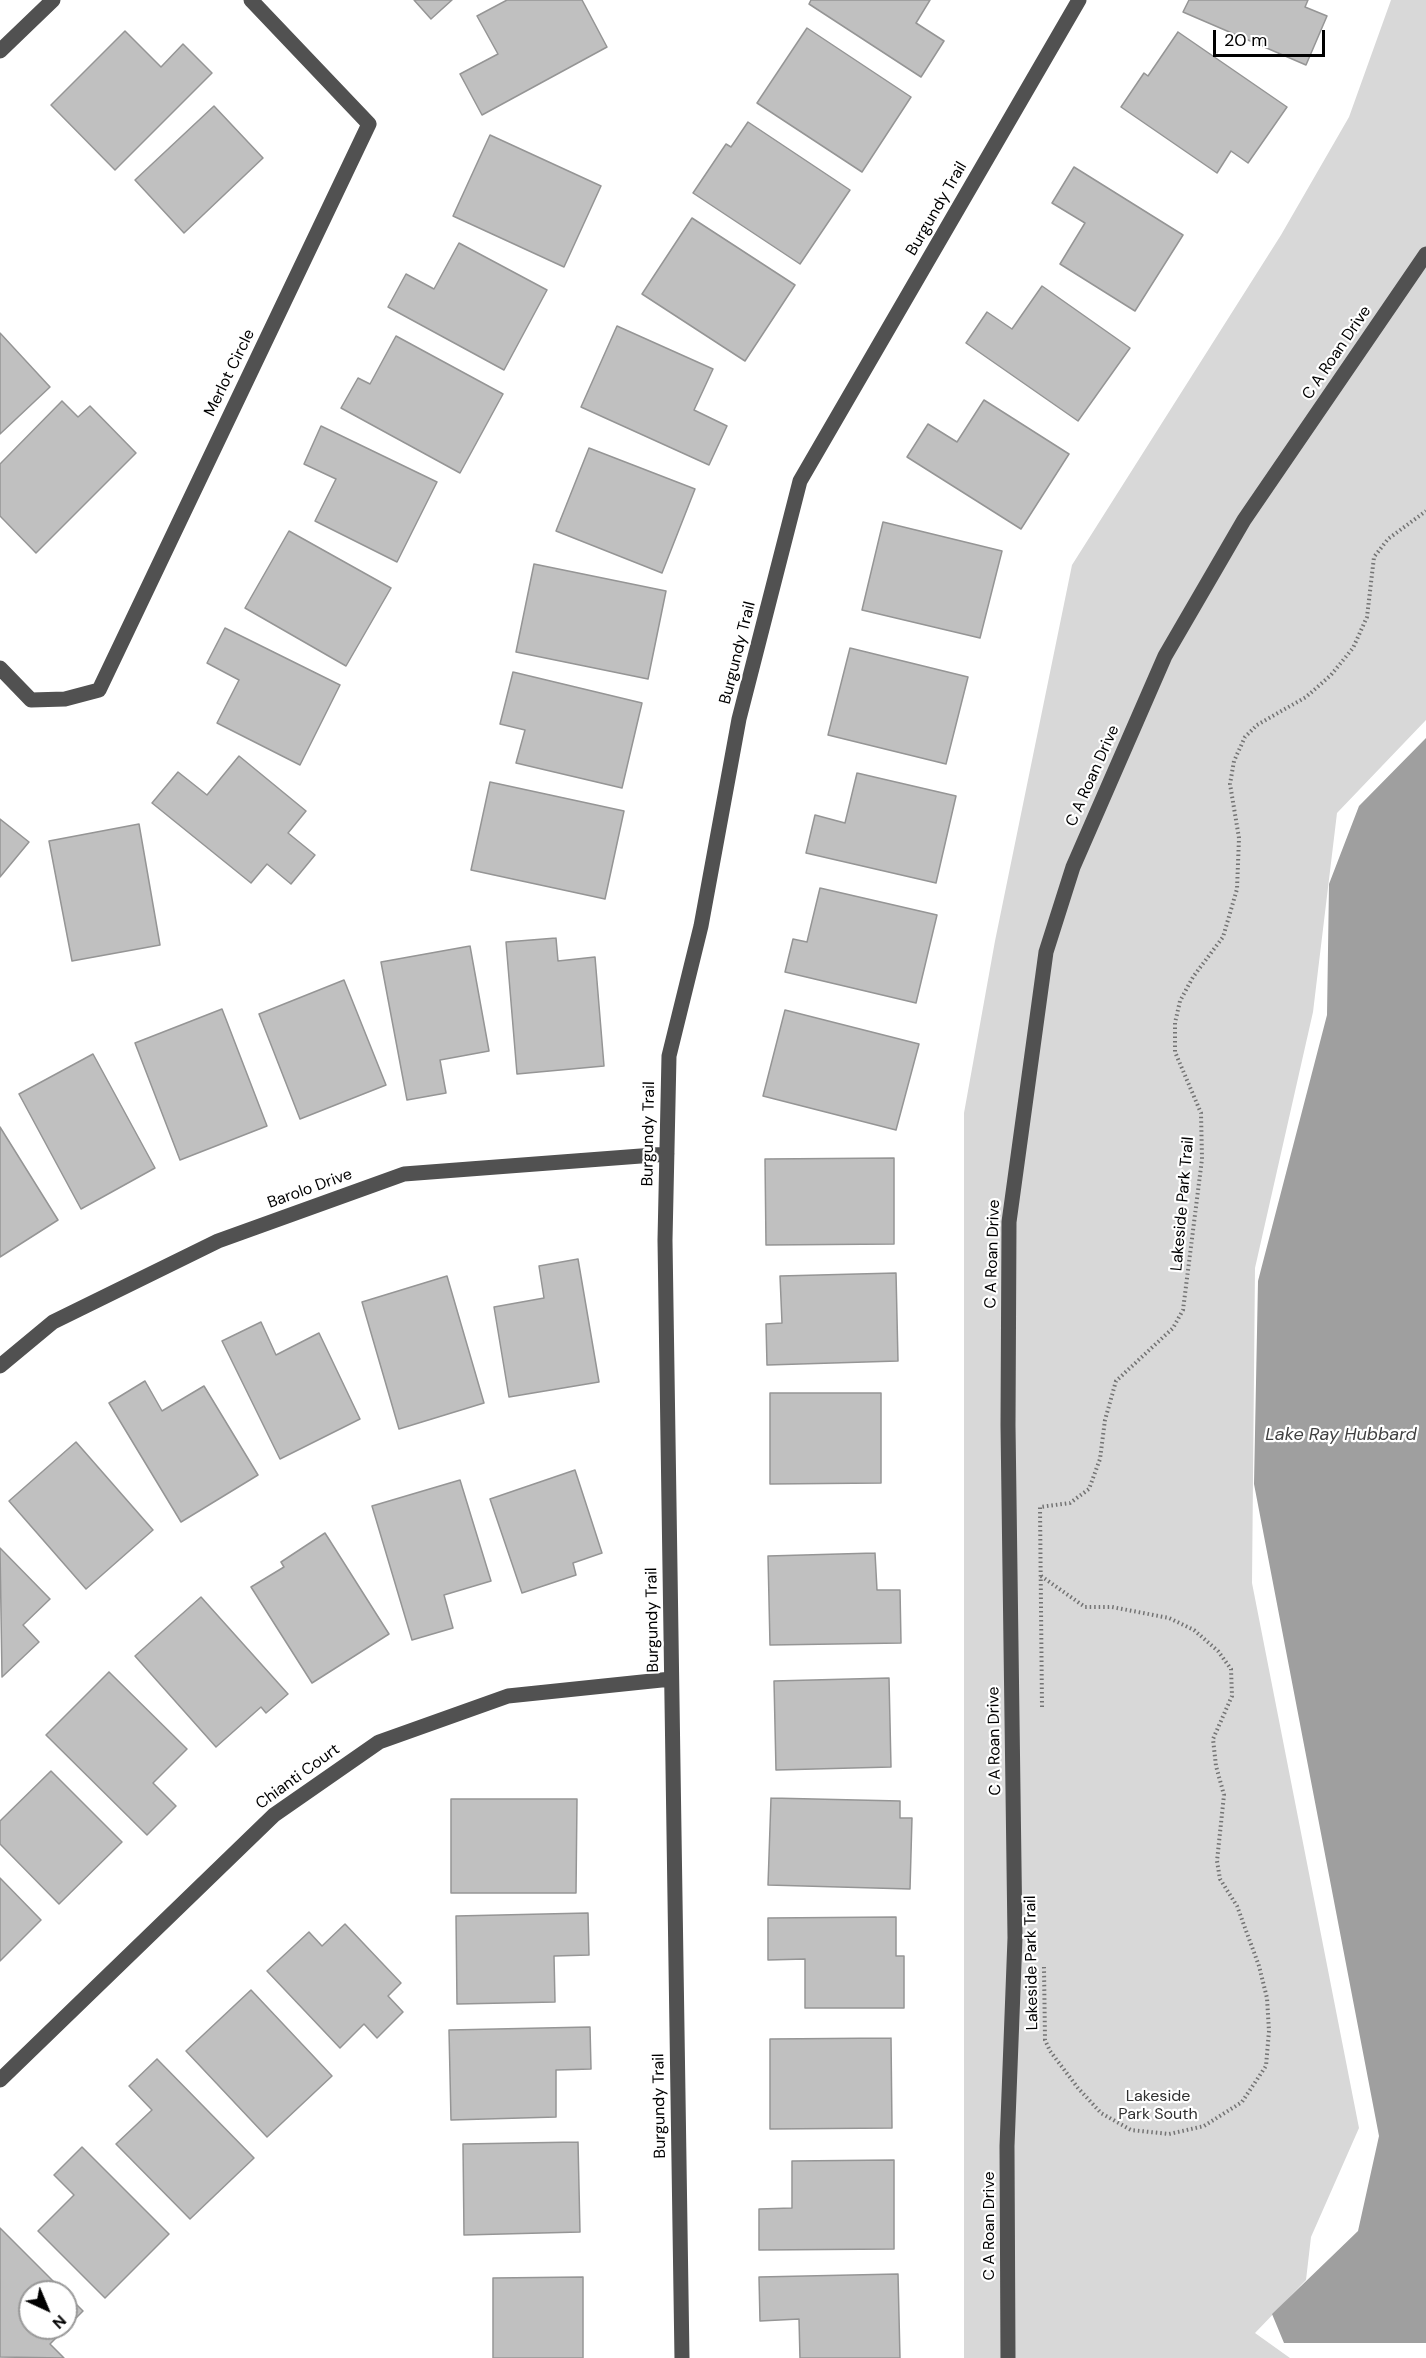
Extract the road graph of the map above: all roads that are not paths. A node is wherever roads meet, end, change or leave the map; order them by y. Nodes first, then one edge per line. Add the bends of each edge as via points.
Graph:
1 (53, 0) edge
2 (251, 0) edge
3 (1079, 0) edge
4 (0, 51) edge
5 (1426, 254) edge
6 (0, 668) edge
7 (667, 1154) junction
8 (0, 1366) edge
9 (671, 1679) junction
10 (0, 2080) edge
11 (682, 2358) edge
12 (1008, 2358) edge

1 - 4 street
2 - 6 street, Merlot Circle via 369,124 99,690 64,699 31,700
3 - 7 street, Burgundy Trail via 800,481 740,719 700,926 669,1056
5 - 12 street, C A Roan Drive via 1244,520 1165,656 1073,867 1046,952 1009,1222 1015,1938 1007,2146
7 - 8 street, Barolo Drive via 404,1174 218,1241 53,1322
7 - 9 street, Burgundy Trail
9 - 10 street, Chianti Court via 508,1696 379,1742 274,1815
9 - 11 street, Burgundy Trail

